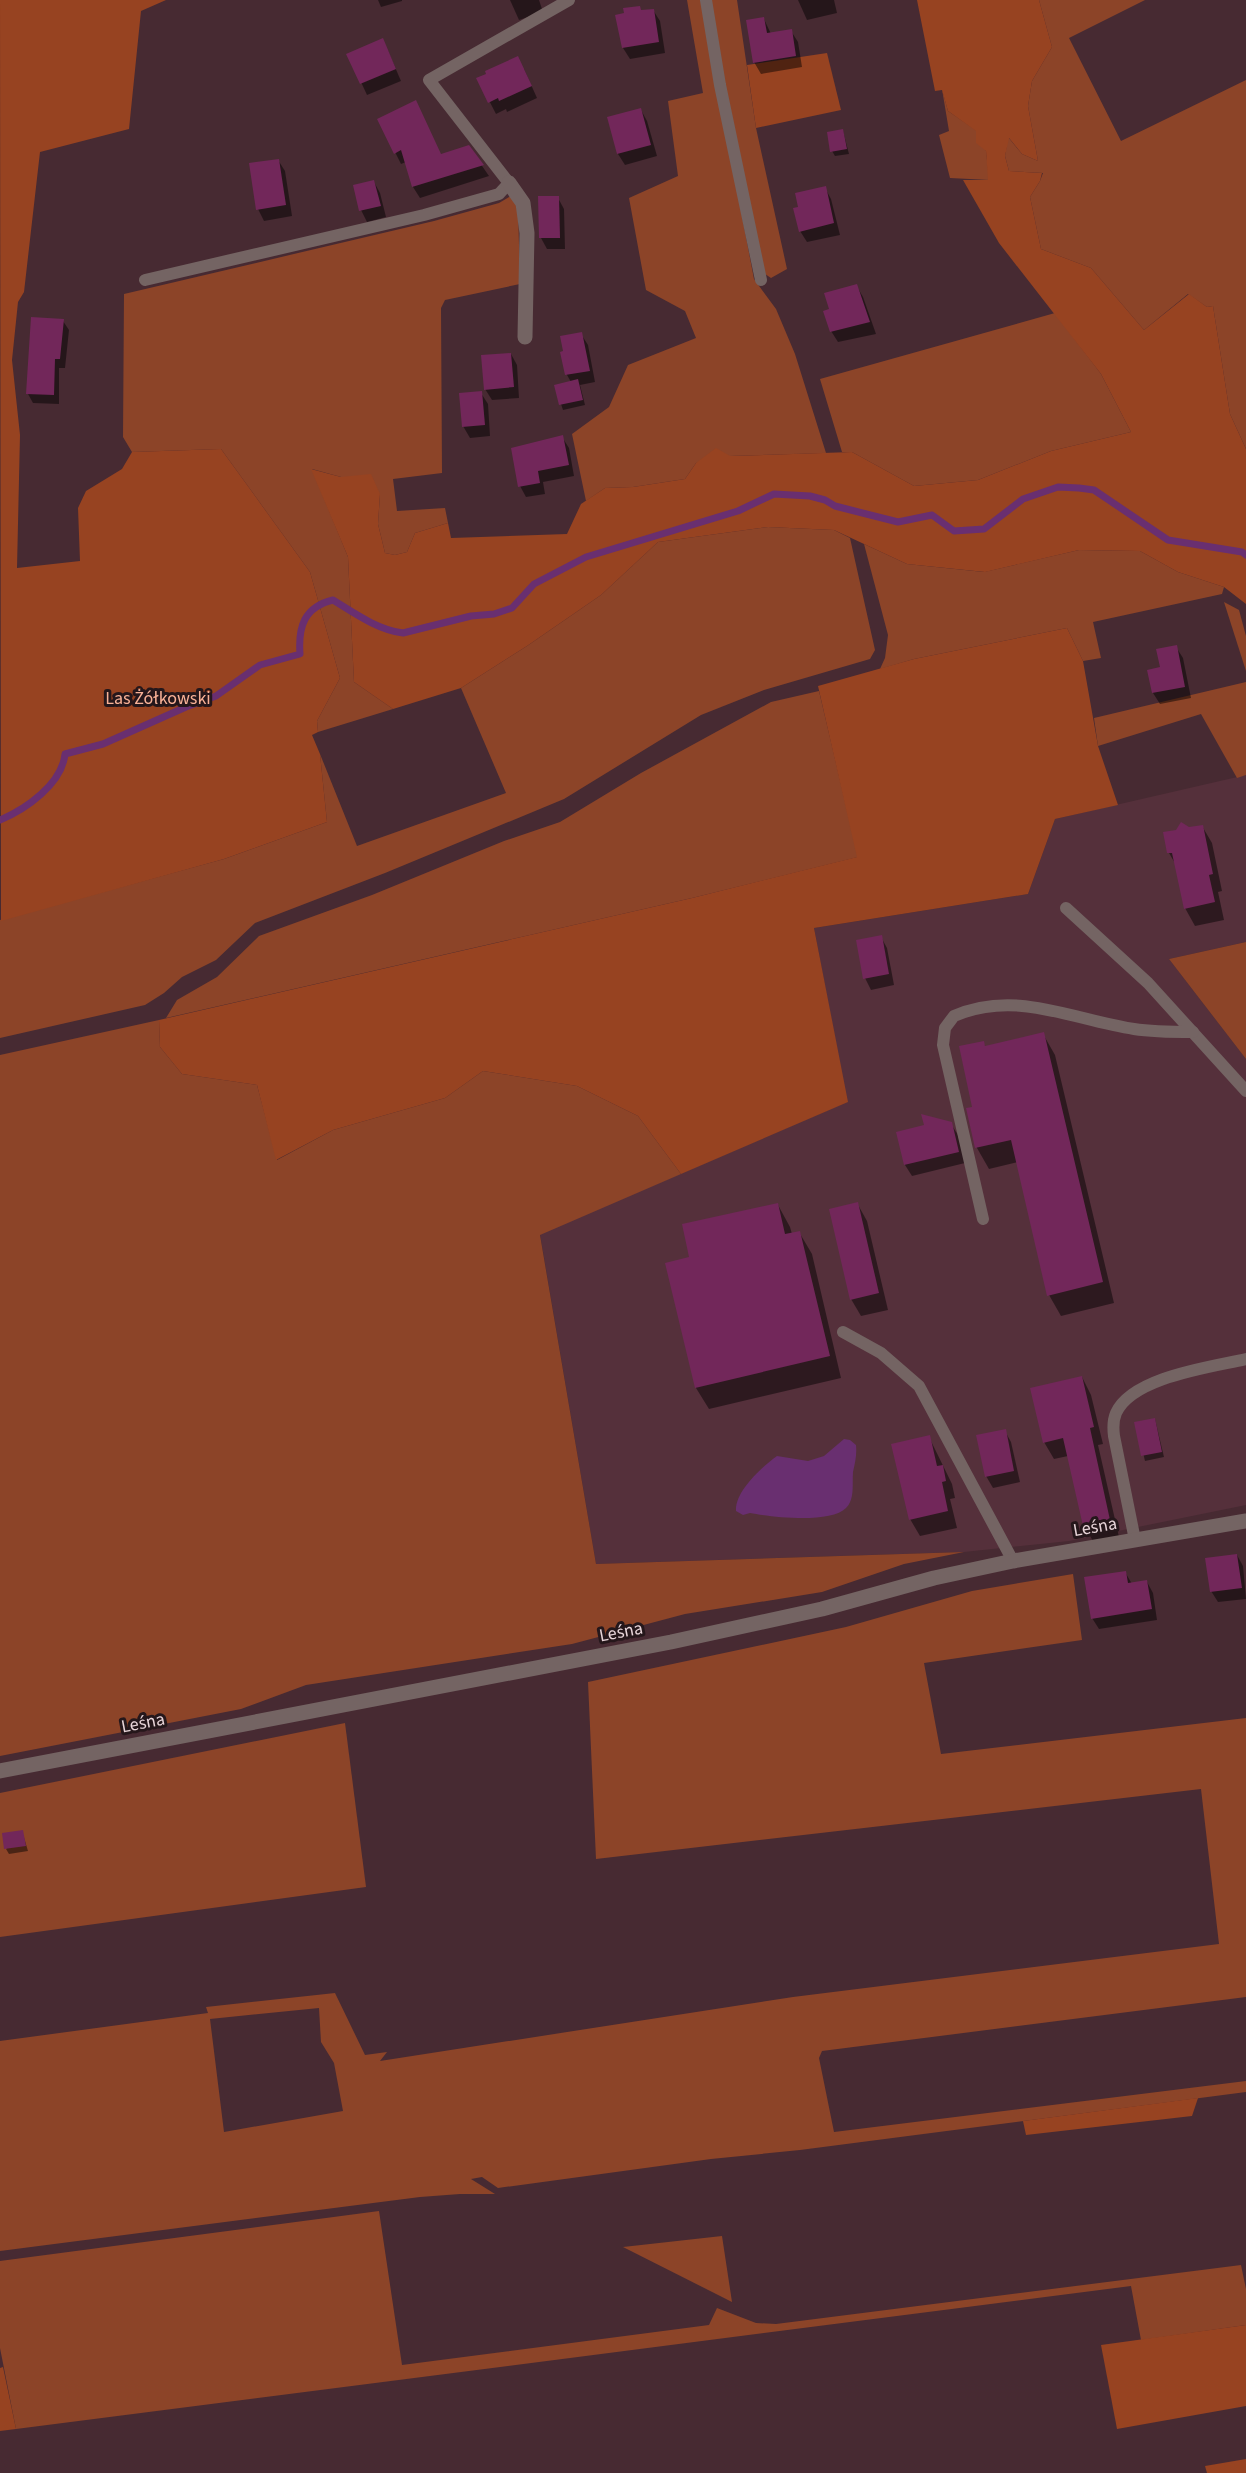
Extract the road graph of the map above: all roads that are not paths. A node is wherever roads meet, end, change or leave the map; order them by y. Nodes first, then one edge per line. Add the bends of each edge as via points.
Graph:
1 (568, 0) edge
2 (706, 0) edge
3 (509, 183) junction
4 (145, 280) dead end
5 (761, 280) dead end
6 (525, 337) dead end
7 (1066, 908) dead end
8 (1193, 1032) junction
9 (1246, 1091) edge
10 (983, 1219) dead end
11 (843, 1332) dead end
12 (1246, 1359) edge
13 (1246, 1521) edge
14 (1135, 1540) junction
15 (1013, 1561) junction
16 (0, 1771) edge

1 - 3 lane via 429,80
2 - 5 lane
3 - 4 lane via 499,194 424,215
3 - 6 street via 523,203 527,233
7 - 8 lane via 1148,983
8 - 9 lane
8 - 10 lane via 1133,1029 1027,1005 976,1008 954,1016 945,1028 943,1045
11 - 15 lane via 881,1353 919,1386
12 - 14 lane via 1146,1386 1130,1396 1116,1413 1114,1436
13 - 14 street, Leśna
14 - 15 street, Leśna
15 - 16 street, Leśna via 671,1642

